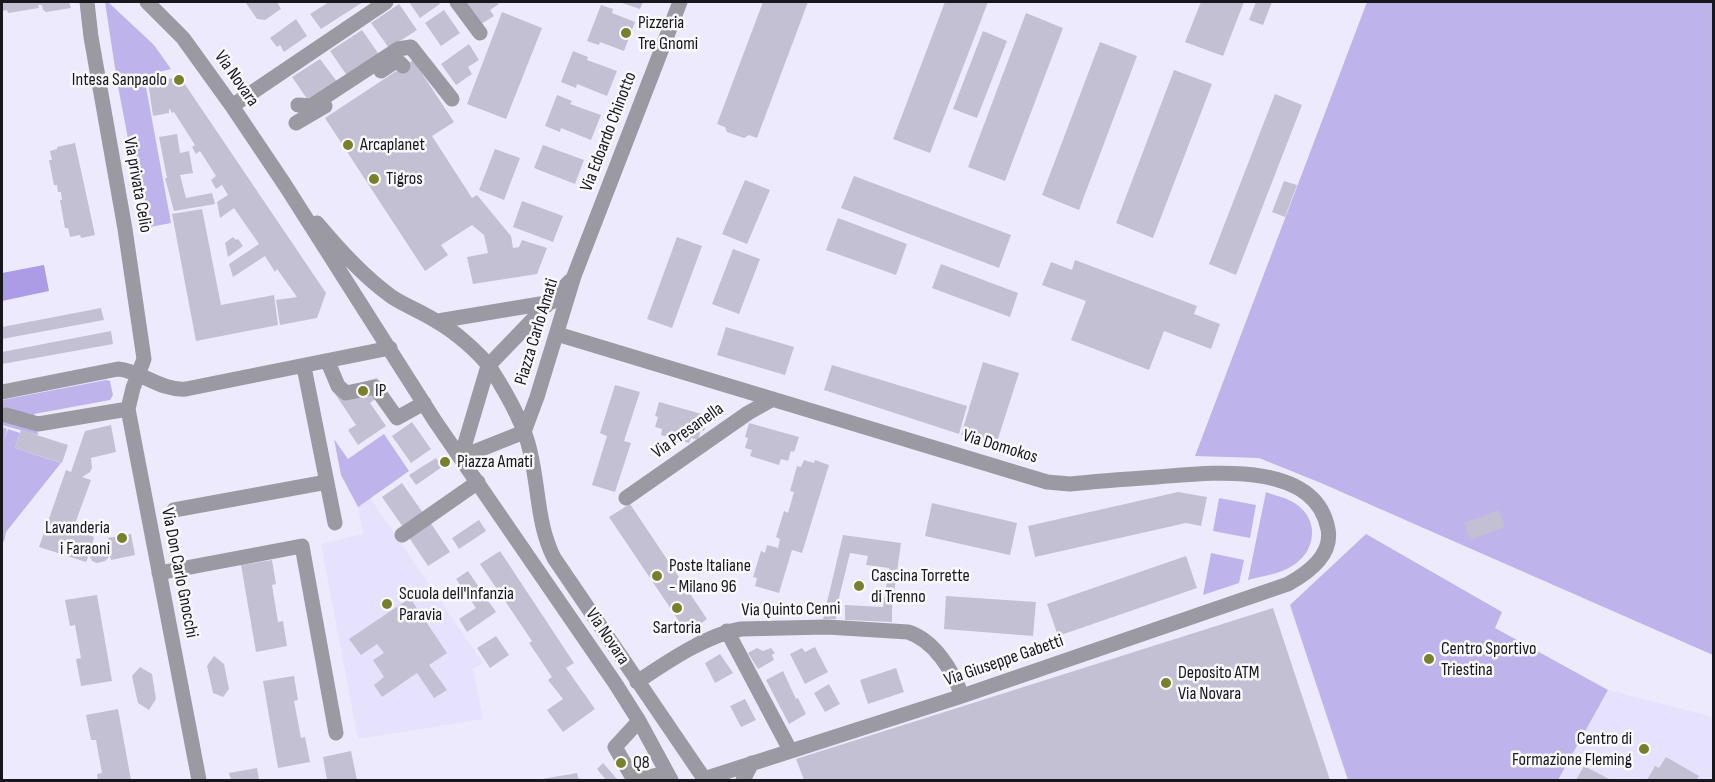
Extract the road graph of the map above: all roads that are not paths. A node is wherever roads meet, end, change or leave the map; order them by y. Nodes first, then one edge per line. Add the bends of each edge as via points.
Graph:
1 (87, 2) edge
2 (147, 2) edge
3 (386, 2) edge
4 (456, 2) edge
5 (680, 2) edge
6 (480, 33) dead end
7 (403, 66) dead end
8 (452, 99) dead end
9 (232, 105) junction
10 (298, 105) dead end
11 (296, 123) dead end
12 (285, 185) junction
13 (574, 276) junction
14 (552, 302) junction
15 (438, 321) junction
16 (557, 334) junction
17 (390, 348) junction
18 (328, 362) junction
19 (489, 366) junction
20 (304, 367) junction
21 (139, 375) junction
22 (2, 392) edge
23 (773, 399) junction
24 (424, 403) junction
25 (128, 409) junction
26 (6, 415) dead end
27 (524, 432) junction
28 (461, 457) junction
29 (327, 482) junction
30 (478, 482) junction
31 (626, 498) dead end
32 (174, 510) dead end
33 (335, 523) dead end
34 (402, 534) dead end
35 (560, 568) joint
36 (159, 573) junction
37 (1267, 592) joint
38 (727, 632) junction
39 (637, 682) junction
40 (962, 696) junction
41 (639, 721) junction
42 (336, 733) dead end
43 (790, 750) junction
44 (752, 763) junction
45 (669, 776) edge
46 (199, 780) edge
47 (705, 780) edge
48 (743, 780) edge

1 - 21 street, Via privata Celio via 144,359
2 - 9 street, Via Novara via 183,38
3 - 9 street
4 - 6 street
5 - 13 street, Via Edoardo Chinotto
7 - 11 street via 393,63
8 - 10 street via 411,47 398,49 310,106
9 - 12 street, Via Novara
12 - 15 street, Via Novara via 356,267 394,298
12 - 17 street, Via Novara
13 - 14 street, Piazza Carlo Amati
13 - 16 street, Piazza Carlo Amati
14 - 15 street, Piazza Carlo Amati
14 - 19 street, Piazza Carlo Amati
15 - 19 street, Piazza Carlo Amati
16 - 23 street, Via Domokos
16 - 27 street, Piazza Carlo Amati
17 - 18 street
17 - 24 street
18 - 20 street
18 - 24 street via 338,386 346,393 375,387 397,418
19 - 27 street, Piazza Carlo Amati
19 - 28 street, Piazza Carlo Amati
20 - 21 street via 176,390
20 - 29 street
21 - 22 street via 118,369
21 - 25 street, Via Don Carlo Gnocchi
23 - 31 street, Via Presanella
23 - 37 street, Via Domokos via 1058,484 1217,472 1250,474 1290,485 1321,507 1328,544 1308,571
24 - 28 street
25 - 26 street via 38,424
25 - 36 street, Via Don Carlo Gnocchi
27 - 28 street
27 - 35 street, Piazza Carlo Amati via 545,538
28 - 30 street
29 - 32 street
29 - 33 street
30 - 34 street
30 - 41 street, Via Novara
35 - 39 street, Via Novara
36 - 42 street via 302,546
36 - 46 street, Via Don Carlo Gnocchi
37 - 40 street, Via Giuseppe Gabetti
38 - 39 street, Via Quinto Cenni
38 - 40 street, Via Quinto Cenni via 818,627 908,632 933,647
38 - 43 street
39 - 47 street, Via Novara
40 - 43 street, Via Giuseppe Gabetti
41 - 45 street, Via Novara
41 - 45 street via 615,747 634,780
43 - 44 street, Via Giuseppe Gabetti
44 - 47 street, Via Giuseppe Gabetti
44 - 48 street

